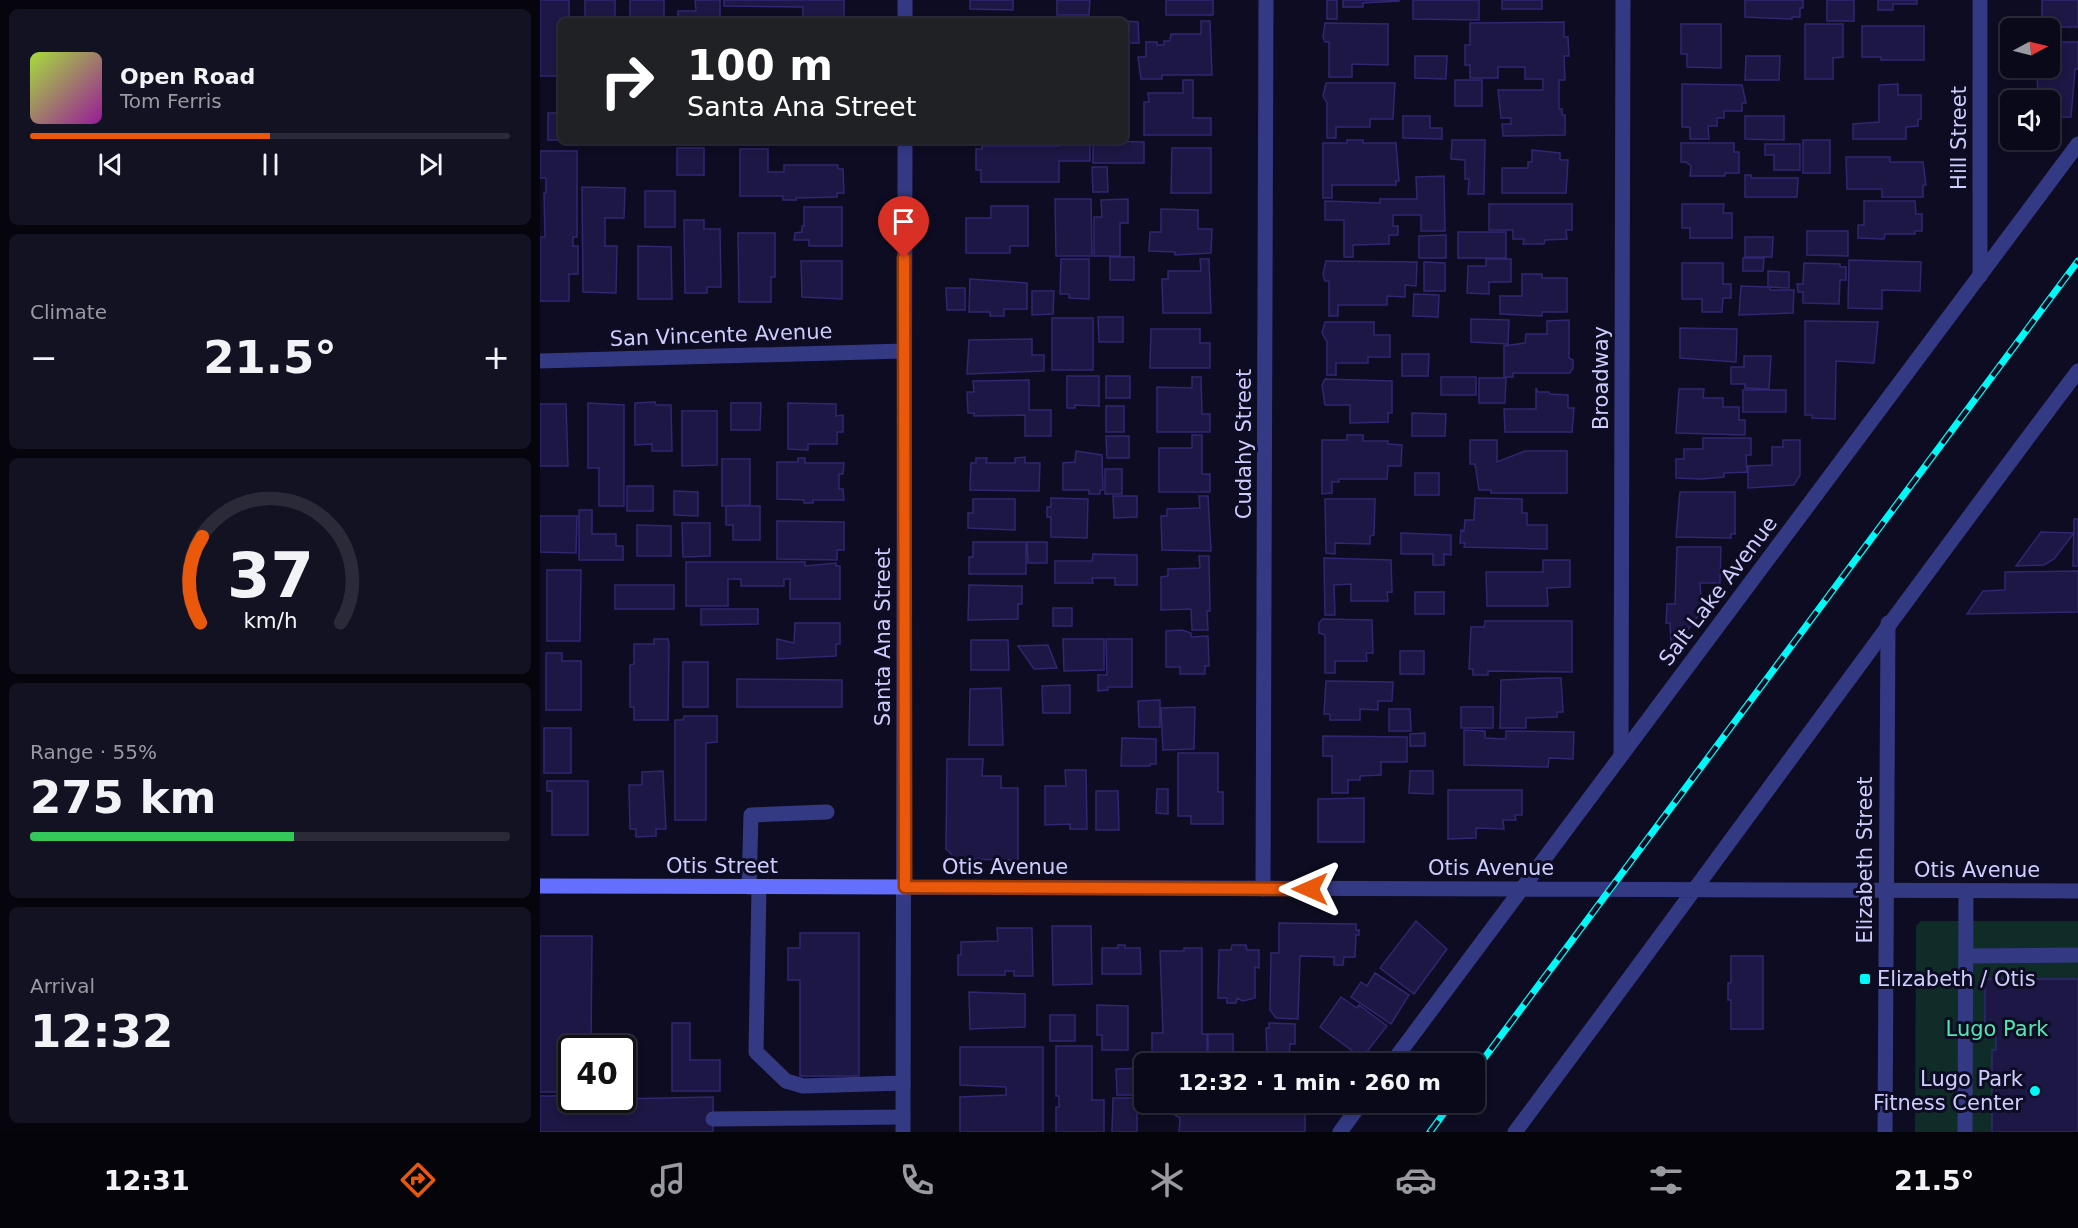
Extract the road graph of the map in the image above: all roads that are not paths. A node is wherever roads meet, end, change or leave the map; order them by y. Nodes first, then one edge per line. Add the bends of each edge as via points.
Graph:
1 (905, 0) edge
2 (1266, 0) edge
3 (1623, 0) edge
4 (1980, 0) edge
5 (905, 18) edge
6 (904, 144) edge
7 (2078, 144) edge
8 (1980, 276) junction
9 (904, 351) junction
10 (540, 361) edge
11 (2078, 371) edge
12 (1888, 623) junction
13 (1621, 756) junction
14 (827, 813) dead end
15 (540, 886) edge
16 (754, 887) junction
17 (905, 887) junction
18 (1263, 888) junction
19 (1522, 889) junction
20 (1696, 890) junction
21 (1886, 891) junction
22 (1966, 891) junction
23 (2078, 891) edge
24 (2078, 955) edge
25 (1966, 956) junction
26 (1399, 1053) edge
27 (903, 1083) junction
28 (1354, 1113) edge
29 (713, 1119) dead end
30 (903, 1125) edge
31 (750, 1126) edge
32 (1340, 1132) edge
33 (1515, 1132) edge
34 (1885, 1132) edge
35 (1965, 1132) edge

1 - 5 street
2 - 18 street, Cudahy Street
3 - 13 street, Broadway
4 - 8 street, Hill Street
6 - 9 street, Santa Ana Street
7 - 8 street, Salt Lake Avenue
8 - 13 street, Salt Lake Avenue
9 - 10 street, San Vincente Avenue
9 - 17 street, Santa Ana Street
11 - 12 street
12 - 20 street
12 - 21 street, Elizabeth Street
13 - 19 street, Salt Lake Avenue
14 - 16 street via 751,815
15 - 16 main road, Otis Street
16 - 17 main road, Otis Street
16 - 27 street via 756,1052 786,1082 803,1086
17 - 18 street, Otis Avenue
17 - 27 street, Santa Ana Street
18 - 19 street, Otis Avenue
19 - 20 street, Otis Avenue
19 - 26 street, Salt Lake Avenue
20 - 21 street, Otis Avenue
20 - 33 street
21 - 22 street, Otis Avenue
21 - 34 street, Elizabeth Street
22 - 23 street, Otis Avenue
22 - 25 street
24 - 25 street
25 - 35 street
27 - 30 street, Santa Ana Street
28 - 32 street
29 - 31 street
30 - 31 street

